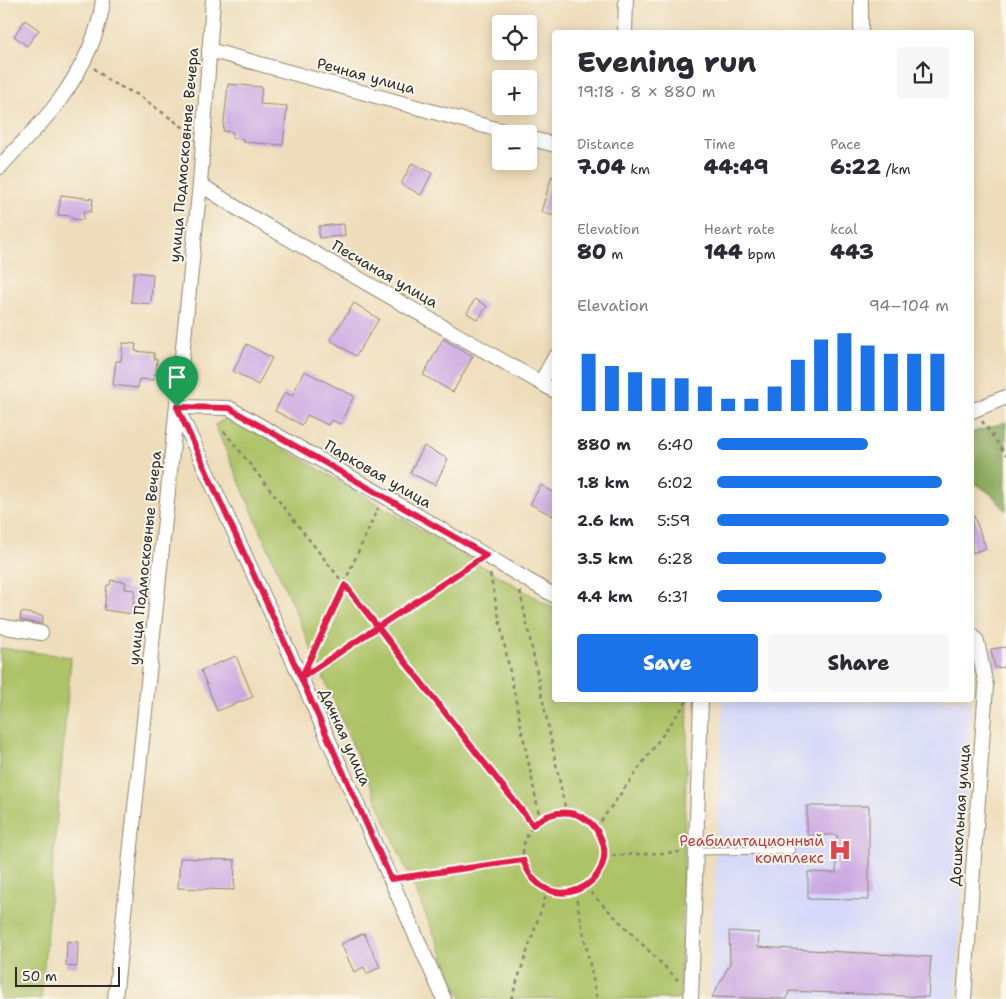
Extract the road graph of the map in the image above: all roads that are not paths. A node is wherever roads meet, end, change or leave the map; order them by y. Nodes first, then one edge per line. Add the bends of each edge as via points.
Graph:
1 (103, 0) edge
2 (213, 0) edge
3 (626, 0) edge
4 (861, 0) edge
5 (625, 30) edge
6 (861, 30) edge
7 (209, 50) junction
8 (492, 128) edge
9 (537, 140) edge
10 (552, 144) edge
11 (0, 167) edge
12 (200, 184) junction
13 (552, 363) edge
14 (541, 382) junction
15 (552, 389) edge
16 (1006, 397) edge
17 (177, 407) junction
18 (974, 410) edge
19 (552, 594) edge
20 (0, 626) edge
21 (41, 633) dead end
22 (974, 637) edge
23 (701, 702) edge
24 (791, 850) dead end
25 (696, 851) junction
26 (691, 996) edge
27 (115, 999) edge
28 (444, 999) edge
29 (964, 999) edge

1 - 11 street via 101,16 86,57 59,102
2 - 7 street, улица Подмосковные Вечера
3 - 5 street
4 - 6 street
7 - 8 street, Речная улица
7 - 12 street, улица Подмосковные Вечера
9 - 10 street
12 - 14 street, Песчаная улица via 246,214
12 - 17 street, улица Подмосковные Вечера
13 - 14 street
14 - 15 street, Песчаная улица
16 - 18 street
17 - 19 street, Парковая улица via 229,408
17 - 27 street, улица Подмосковные Вечера
17 - 28 street, Дачная улица
20 - 21 street
22 - 29 street, Дошкольная улица via 986,686
23 - 25 street
24 - 25 lane
25 - 26 street

